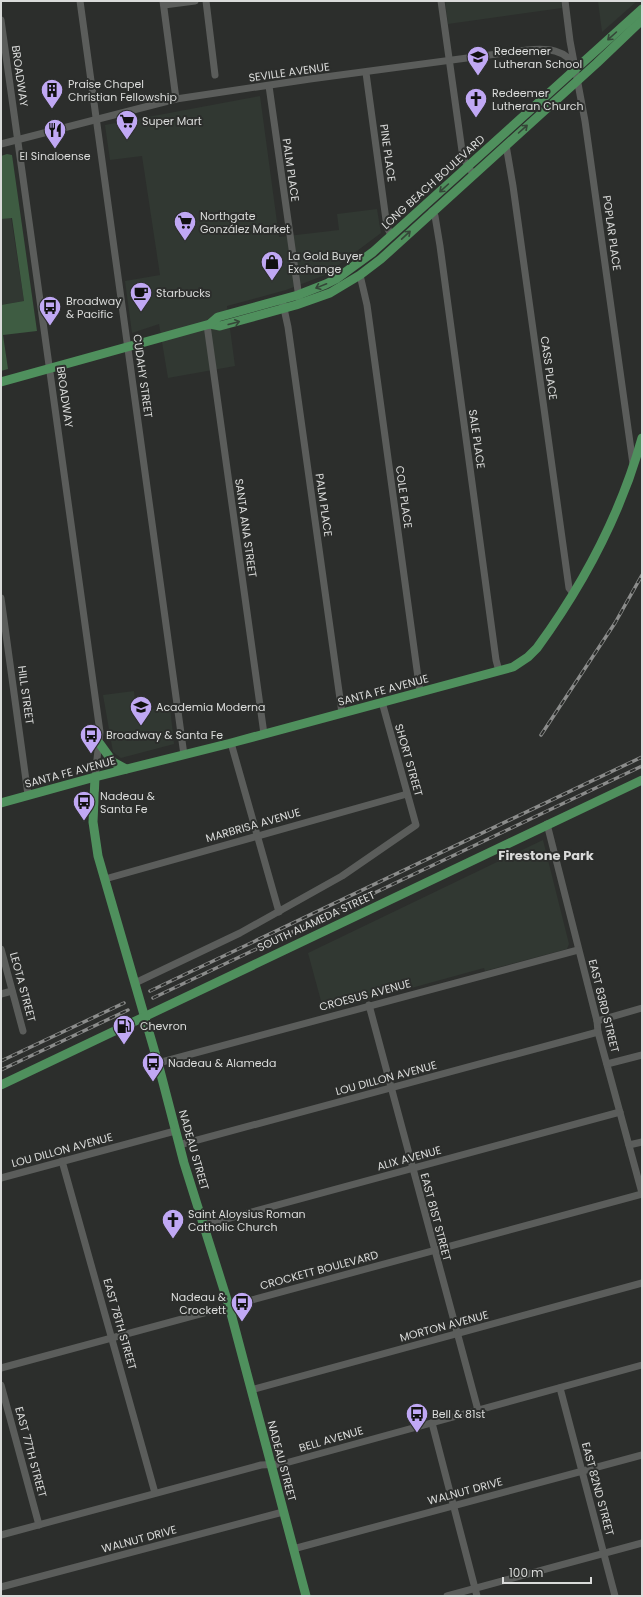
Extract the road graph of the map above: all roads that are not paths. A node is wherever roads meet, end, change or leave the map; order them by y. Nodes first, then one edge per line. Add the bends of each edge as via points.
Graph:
1 (80, 1) edge
2 (195, 1) edge
3 (206, 1) edge
4 (441, 1) edge
5 (565, 1) edge
6 (163, 3) edge
7 (642, 10) edge
8 (1, 20) edge
9 (642, 20) edge
10 (449, 61) junction
11 (576, 68) junction
12 (366, 73) junction
13 (215, 75) dead end
14 (578, 80) junction
15 (268, 86) junction
16 (176, 99) junction
17 (97, 119) junction
18 (18, 140) junction
19 (1, 144) edge
20 (506, 145) junction
21 (471, 170) junction
22 (432, 212) junction
23 (391, 235) junction
24 (360, 275) junction
25 (299, 300) junction
26 (283, 304) junction
27 (208, 325) junction
28 (128, 346) junction
29 (50, 369) junction
30 (1, 382) edge
31 (642, 438) edge
32 (634, 468) junction
33 (573, 594) junction
34 (1, 598) edge
35 (499, 671) junction
36 (420, 692) junction
37 (382, 702) junction
38 (342, 713) junction
39 (264, 734) junction
40 (232, 743) junction
41 (100, 744) junction
42 (184, 755) junction
43 (126, 769) junction
44 (95, 777) junction
45 (642, 780) edge
46 (407, 794) junction
47 (28, 795) junction
48 (1, 803) edge
49 (547, 824) junction
50 (416, 825) joint
51 (258, 835) junction
52 (104, 879) junction
53 (279, 912) junction
54 (1, 949) edge
55 (578, 950) junction
56 (135, 983) junction
57 (12, 991) junction
58 (1, 994) edge
59 (369, 1005) junction
60 (642, 1008) edge
61 (144, 1016) junction
62 (596, 1021) junction
63 (23, 1031) dead end
64 (598, 1032) junction
65 (642, 1055) edge
66 (158, 1063) junction
67 (608, 1064) junction
68 (1, 1085) edge
69 (391, 1088) junction
70 (620, 1112) junction
71 (176, 1131) junction
72 (642, 1142) edge
73 (179, 1145) junction
74 (630, 1145) junction
75 (62, 1162) junction
76 (412, 1169) junction
77 (1, 1178) edge
78 (642, 1194) edge
79 (204, 1225) junction
80 (434, 1250) junction
81 (642, 1283) edge
82 (229, 1306) junction
83 (457, 1333) junction
84 (112, 1337) junction
85 (642, 1365) edge
86 (1, 1368) edge
87 (1, 1385) edge
88 (560, 1388) junction
89 (251, 1390) junction
90 (478, 1410) junction
91 (432, 1423) junction
92 (642, 1455) edge
93 (270, 1464) junction
94 (582, 1471) junction
95 (155, 1494) junction
96 (453, 1505) junction
97 (283, 1512) junction
98 (39, 1525) junction
99 (1, 1535) edge
100 (642, 1543) edge
101 (293, 1549) junction
102 (604, 1553) junction
103 (1, 1587) edge
104 (475, 1588) junction
105 (306, 1596) edge
106 (447, 1596) edge
107 (477, 1596) edge
108 (615, 1596) edge

1 - 17 street, CUDAHY STREET
2 - 6 street
3 - 13 street
4 - 10 street
5 - 11 street, POPLAR PLACE
6 - 16 street
7 -> 11 main road, LONG BEACH BOULEVARD
8 - 18 street, BROADWAY
9 - 14 main road, LONG BEACH BOULEVARD
10 - 11 street, SEVILLE AVENUE via 548,49 562,53
10 - 12 street, SEVILLE AVENUE
10 - 21 street via 463,158
11 - 14 street, POPLAR PLACE
11 - 21 main road, LONG BEACH BOULEVARD
12 - 15 street, SEVILLE AVENUE
12 - 23 street, PINE PLACE via 386,220
20 -> 14 main road, LONG BEACH BOULEVARD
14 - 32 street, POPLAR PLACE
15 - 16 street, SEVILLE AVENUE
15 - 25 street, PALM PLACE
16 - 17 street, SEVILLE AVENUE
17 - 18 street, SEVILLE AVENUE
17 - 28 street, CUDAHY STREET
18 - 19 street, SEVILLE AVENUE
18 - 29 street, BROADWAY
20 - 21 main road, LONG BEACH BOULEVARD
20 - 33 street, CASS PLACE via 560,529 569,588
21 - 22 main road, LONG BEACH BOULEVARD
21 -> 23 main road, LONG BEACH BOULEVARD
24 -> 22 main road, LONG BEACH BOULEVARD
22 - 35 street, SALE PLACE via 435,216 440,246
23 -> 25 main road, LONG BEACH BOULEVARD via 373,252 336,279
24 - 25 main road, LONG BEACH BOULEVARD via 330,293
24 - 36 street, COLE PLACE via 367,304
25 - 26 main road, LONG BEACH BOULEVARD
26 - 27 main road, LONG BEACH BOULEVARD via 220,326
26 - 38 street, PALM PLACE
27 - 28 main road, LONG BEACH BOULEVARD
27 - 39 street, SANTA ANA STREET
28 - 29 main road, LONG BEACH BOULEVARD
28 - 42 street, CUDAHY STREET
29 - 30 main road, LONG BEACH BOULEVARD
29 - 41 street, BROADWAY
31 - 32 main road, SANTA FE AVENUE
32 - 33 main road, SANTA FE AVENUE via 600,545
33 - 35 main road, SANTA FE AVENUE via 537,648 513,667
34 - 47 street, HILL STREET
35 - 36 main road, SANTA FE AVENUE
36 - 37 main road, SANTA FE AVENUE
37 - 38 main road, SANTA FE AVENUE
37 - 46 street, SHORT STREET
38 - 39 main road, SANTA FE AVENUE
39 - 40 main road, SANTA FE AVENUE
40 - 42 main road, SANTA FE AVENUE
40 - 51 street
41 - 43 main road via 112,762
41 - 44 street, BROADWAY
42 - 43 main road, SANTA FE AVENUE
43 - 44 main road, SANTA FE AVENUE
44 - 47 main road, SANTA FE AVENUE
44 - 52 main road, NADEAU STREET via 93,822
45 - 49 main road, SOUTH ALAMEDA STREET
46 - 50 street, SHORT STREET
46 - 51 street, MARBRISA AVENUE
47 - 48 main road, SANTA FE AVENUE
49 - 55 street, EAST 83RD STREET
49 - 61 main road, SOUTH ALAMEDA STREET
50 - 53 street, SOUTH ALAMEDA STREET via 342,876
51 - 52 street, MARBRISA AVENUE
51 - 53 street
52 - 56 main road, NADEAU STREET
53 - 56 street, SOUTH ALAMEDA STREET
54 - 57 street, LEOTA STREET
55 - 59 street, CROESUS AVENUE
55 - 62 street, EAST 83RD STREET
56 - 61 main road, NADEAU STREET
57 - 58 street
57 - 63 street, LEOTA STREET
59 - 66 street, CROESUS AVENUE
59 - 69 street, EAST 81ST STREET
60 - 62 street
61 - 66 main road, NADEAU STREET
61 - 68 main road, SOUTH ALAMEDA STREET
62 - 64 street, EAST 83RD STREET
64 - 67 street, EAST 83RD STREET
64 - 69 street, LOU DILLON AVENUE
65 - 67 street
66 - 71 main road, NADEAU STREET
67 - 70 street, EAST 83RD STREET
69 - 73 street, LOU DILLON AVENUE
69 - 76 street, EAST 81ST STREET
70 - 74 street, EAST 83RD STREET
70 - 76 street, ALIX AVENUE
71 - 73 main road, NADEAU STREET
71 - 75 street, LOU DILLON AVENUE
72 - 74 street
73 - 79 main road, NADEAU STREET
74 - 78 street, EAST 83RD STREET
75 - 77 street, LOU DILLON AVENUE
75 - 84 street, EAST 78TH STREET
76 - 79 street, ALIX AVENUE
76 - 80 street, EAST 81ST STREET
78 - 80 street, CROCKETT BOULEVARD
79 - 82 main road, NADEAU STREET
80 - 82 street, CROCKETT BOULEVARD
80 - 83 street, EAST 81ST STREET
81 - 83 street, MORTON AVENUE
82 - 84 street, CROCKETT BOULEVARD
82 - 89 main road, NADEAU STREET
83 - 89 street, MORTON AVENUE
83 - 90 street, EAST 81ST STREET
84 - 86 street, CROCKETT BOULEVARD
84 - 95 street, EAST 78TH STREET
85 - 88 street, BELL AVENUE
87 - 98 street, EAST 77TH STREET
88 - 90 street, BELL AVENUE
88 - 94 street, EAST 82ND STREET
89 - 93 main road, NADEAU STREET
90 - 91 street, BELL AVENUE
91 - 93 street, BELL AVENUE via 282,1464
91 - 96 street
92 - 94 street, WALNUT DRIVE
93 - 95 street, BELL AVENUE
93 - 97 main road, NADEAU STREET
94 - 96 street, WALNUT DRIVE
94 - 102 street, EAST 82ND STREET
95 - 98 street, BELL AVENUE
96 - 101 street, WALNUT DRIVE
96 - 104 street
97 - 101 main road, NADEAU STREET
97 - 103 street, WALNUT DRIVE
98 - 99 street, BELL AVENUE
100 - 102 street
101 - 105 main road, NADEAU STREET
102 - 104 street
102 - 108 street, EAST 82ND STREET
104 - 106 street
104 - 107 street

